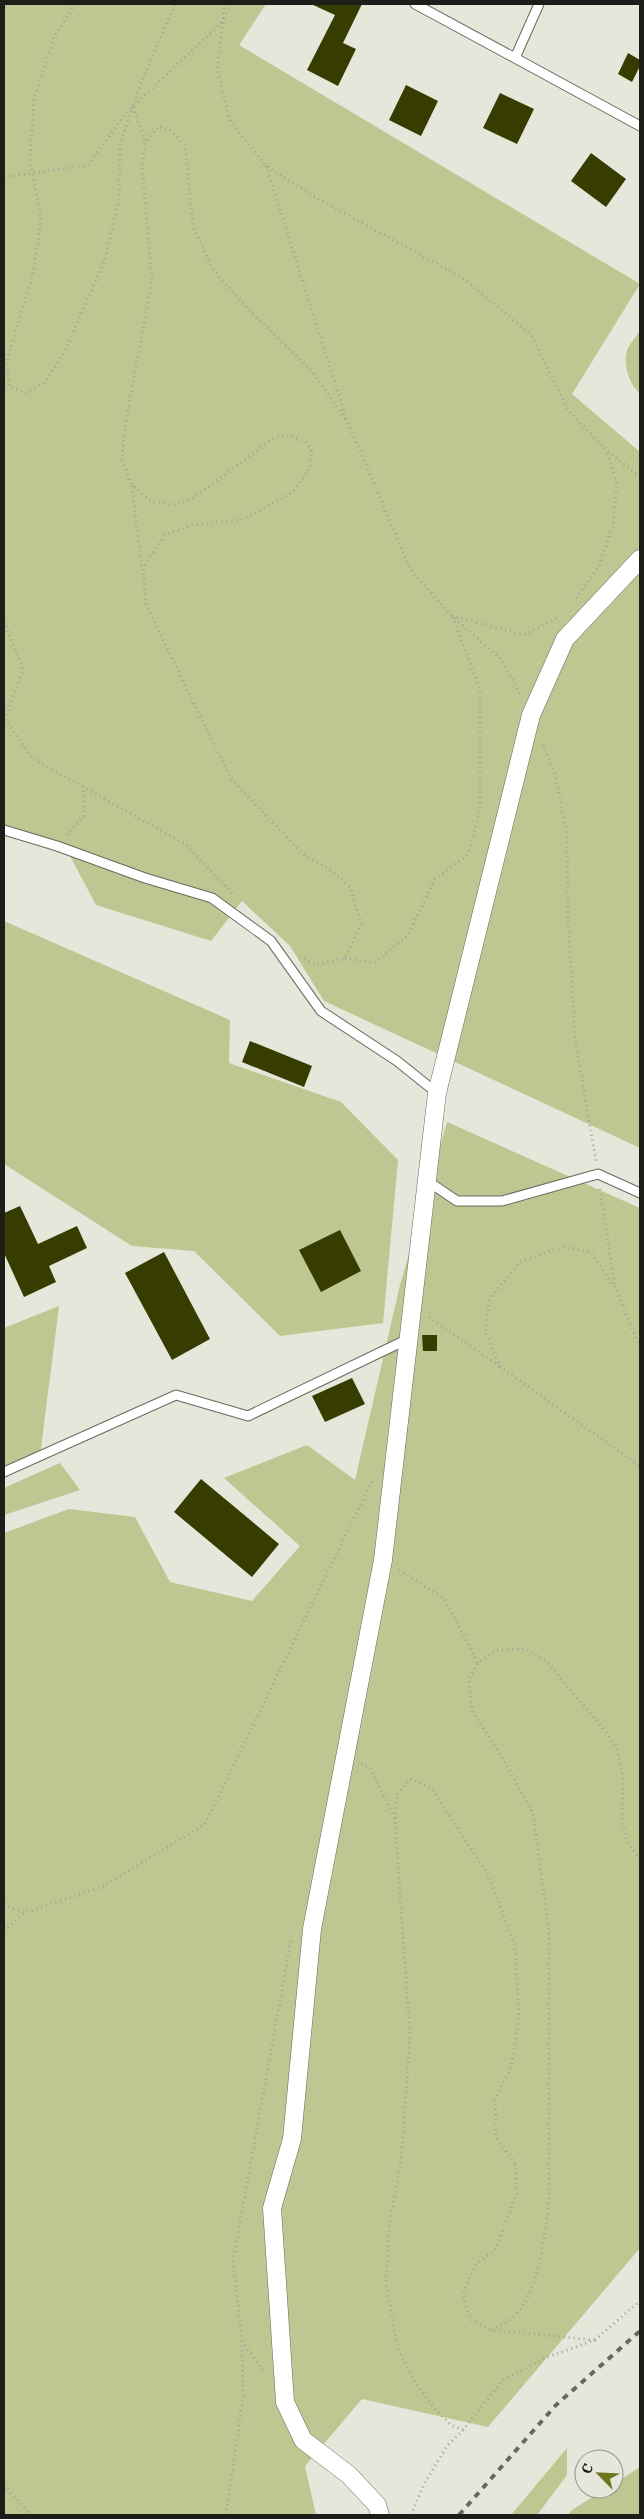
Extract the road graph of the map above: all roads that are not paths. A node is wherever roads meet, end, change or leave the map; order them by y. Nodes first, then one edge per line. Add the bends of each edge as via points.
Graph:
1 (414, 4) edge
2 (539, 4) edge
3 (514, 58) junction
4 (640, 126) edge
5 (640, 559) edge
6 (4, 830) edge
7 (437, 1093) junction
8 (426, 1180) junction
9 (640, 1193) edge
10 (408, 1339) junction
11 (4, 1472) edge
12 (380, 2515) edge

1 - 3 lane
2 - 3 lane
3 - 4 lane
5 - 7 street via 565,640 531,715
6 - 7 lane via 212,898 271,941 321,1011 397,1061
7 - 8 street
8 - 9 lane via 457,1201 502,1201 598,1174
8 - 10 street
10 - 11 lane via 248,1416 176,1395
10 - 12 street via 382,1560 312,1930 292,2138 272,2208 286,2402 303,2440 349,2475 377,2505

